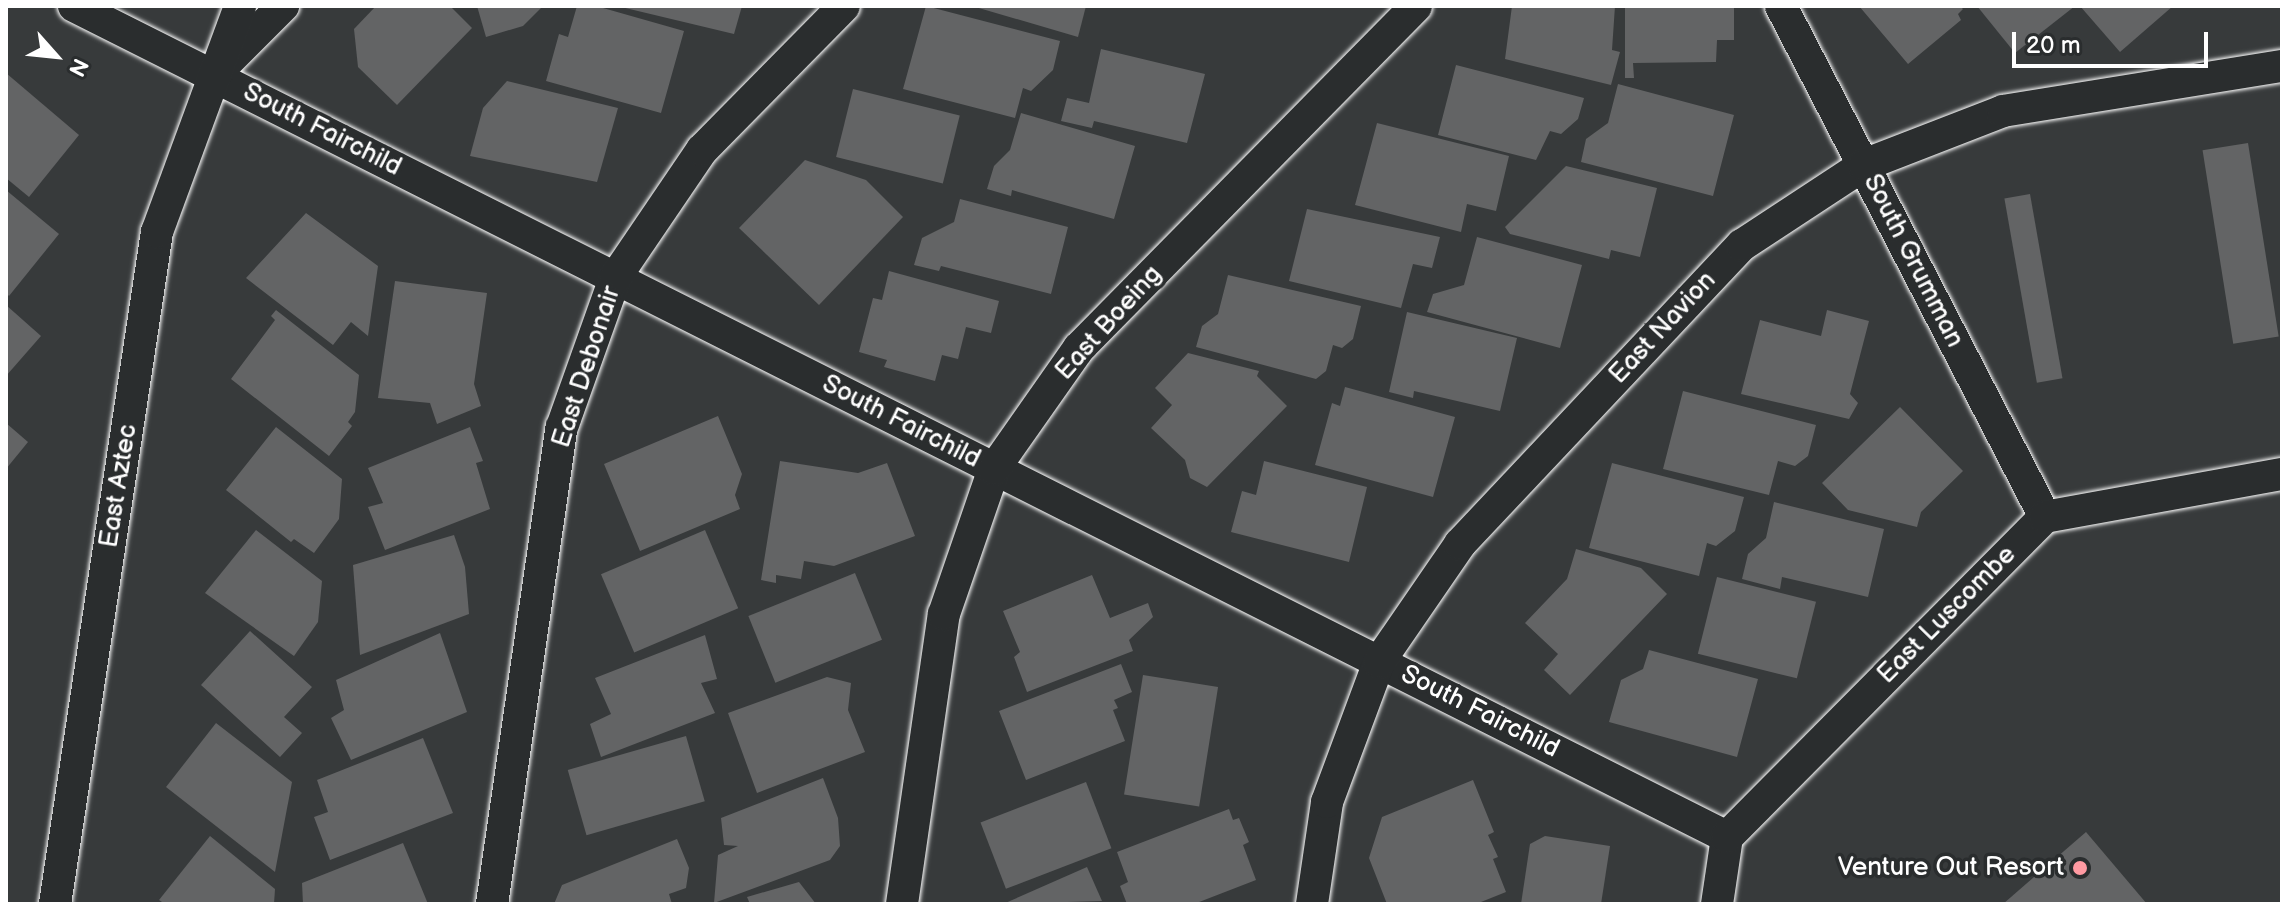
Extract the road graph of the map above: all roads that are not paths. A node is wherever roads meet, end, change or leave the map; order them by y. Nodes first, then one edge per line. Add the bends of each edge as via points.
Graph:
1 (74, 6) edge
2 (240, 6) edge
3 (283, 6) edge
4 (844, 6) edge
5 (1416, 6) edge
6 (1781, 6) edge
7 (2282, 66) edge
8 (213, 76) junction
9 (1864, 165) junction
10 (615, 278) junction
11 (994, 469) junction
12 (2282, 474) edge
13 (2045, 517) junction
14 (1379, 662) junction
15 (1727, 837) junction
16 (55, 904) edge
17 (492, 904) edge
18 (902, 904) edge
19 (1312, 904) edge
20 (1717, 904) edge

1 - 8 lane, South Fairchild
2 - 8 lane, East Aztec
3 - 8 lane, East Aztec
4 - 10 lane, East Debonair via 702,150
5 - 11 lane, East Boeing via 1079,348
6 - 9 lane, South Grumman
7 - 9 lane, East Navion via 2003,111
8 - 10 lane, South Fairchild
8 - 16 lane, East Aztec via 157,232
9 - 13 lane, South Grumman
9 - 14 lane, East Navion via 1742,245 1460,544
10 - 11 lane, South Fairchild
10 - 17 lane, East Debonair via 562,427
11 - 14 lane, South Fairchild
11 - 18 lane, East Boeing via 944,614
12 - 13 lane
13 - 15 lane, East Luscombe
14 - 15 lane, South Fairchild
14 - 19 lane, East Navion via 1327,802
15 - 20 lane

